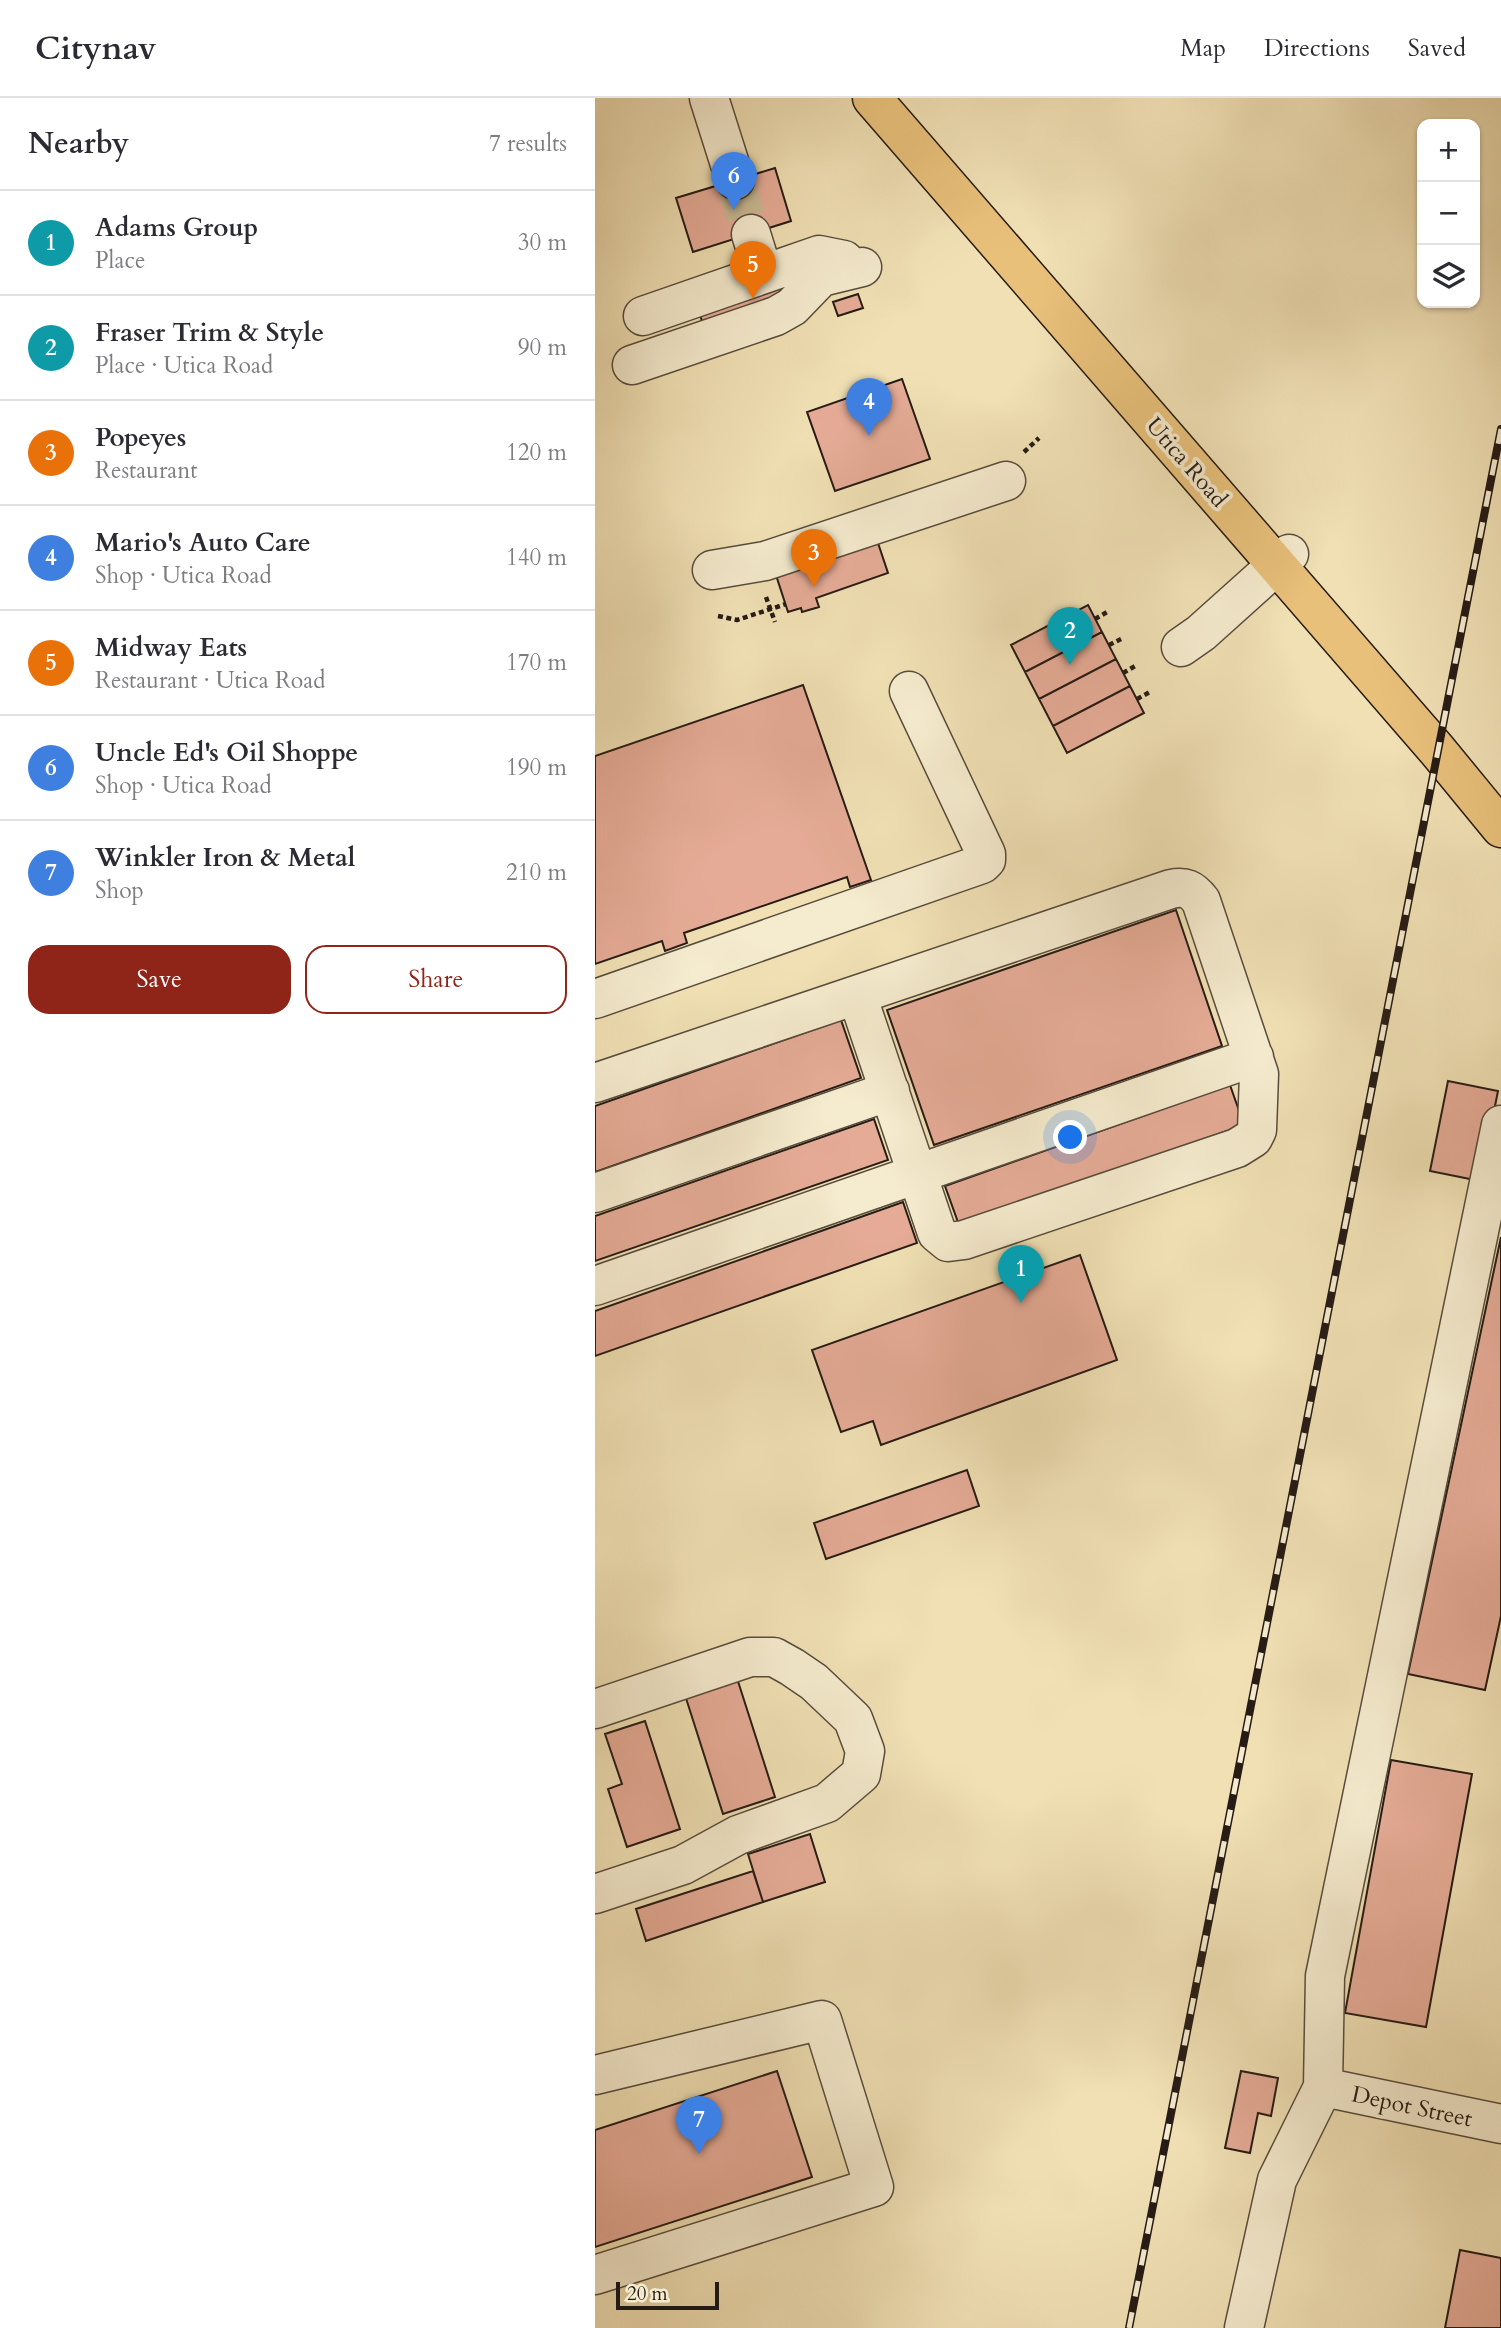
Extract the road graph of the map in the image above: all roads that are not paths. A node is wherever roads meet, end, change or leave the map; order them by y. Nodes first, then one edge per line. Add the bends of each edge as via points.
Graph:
1 (709, 98) edge
2 (871, 98) edge
3 (734, 180) tunnel mouth
4 (643, 316) dead end
5 (632, 365) dead end
6 (1006, 481) dead end
7 (1283, 559) junction
8 (712, 570) dead end
9 (1181, 647) dead end
10 (909, 691) dead end
11 (1501, 828) edge
12 (857, 995) junction
13 (595, 999) edge
14 (1254, 1057) junction
15 (595, 1083) edge
16 (890, 1091) junction
17 (1501, 1125) edge
18 (917, 1174) junction
19 (595, 1193) edge
20 (595, 1286) edge
21 (595, 1709) edge
22 (595, 1894) edge
23 (595, 2075) edge
24 (1323, 2087) junction
25 (1501, 2124) edge
26 (595, 2275) edge
27 (1244, 2328) edge

1 - 3 lane
2 - 7 main road, Utica Road
4 - 5 lane via 819,255 862,267 821,277 792,307 776,316
6 - 8 lane via 765,561
7 - 9 lane
7 - 11 main road, Utica Road
10 - 13 lane via 986,854 982,864
12 - 14 lane via 1180,887 1189,888 1201,901
12 - 15 lane
12 - 16 lane
14 - 18 lane
14 - 18 lane via 1259,1074 1259,1121 1253,1138 1237,1147 955,1242 937,1233
16 - 18 lane
16 - 19 lane
17 - 24 lane via 1325,1976
18 - 20 lane
21 - 22 lane via 750,1657 774,1657 814,1682 853,1719 865,1751 861,1774 827,1803 738,1835 683,1865
23 - 26 lane via 822,2020 874,2187
24 - 25 lane, Depot Street
24 - 27 lane via 1277,2180

